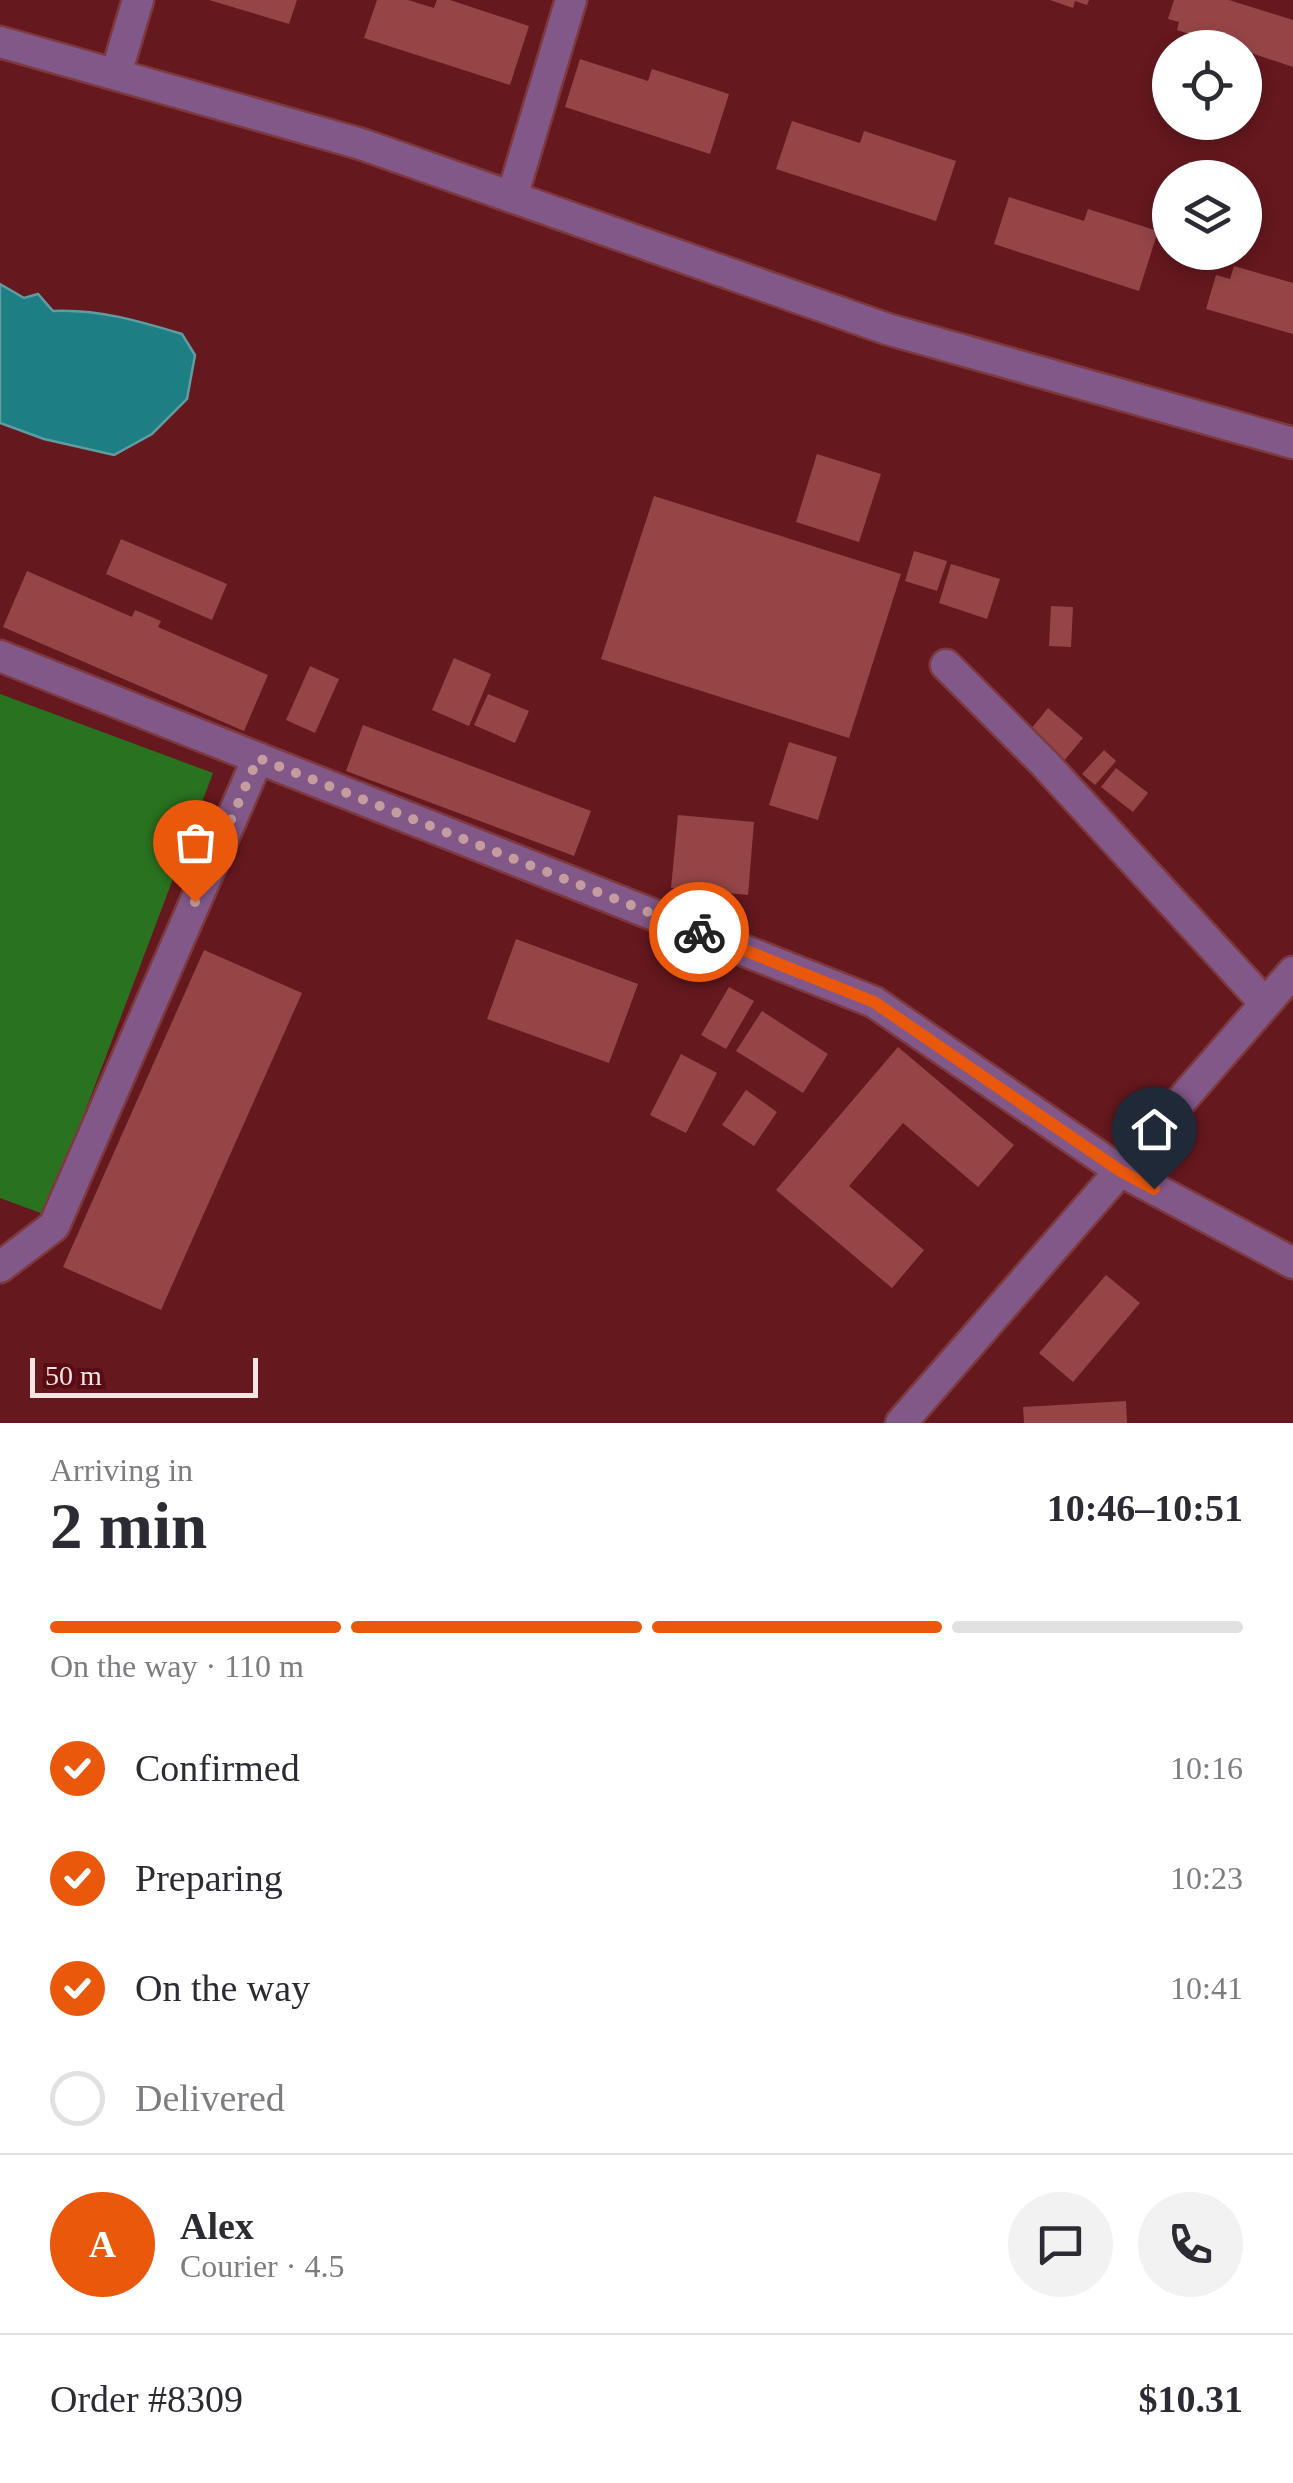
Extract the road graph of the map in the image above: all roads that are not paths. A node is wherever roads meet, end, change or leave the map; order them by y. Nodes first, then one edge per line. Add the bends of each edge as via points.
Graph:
1 (138, 0) edge
2 (572, 0) edge
3 (0, 42) edge
4 (116, 74) junction
5 (512, 196) junction
6 (1293, 443) edge
7 (0, 656) edge
8 (946, 665) dead end
9 (258, 758) junction
10 (1293, 972) edge
11 (1264, 1002) junction
12 (1119, 1170) junction
13 (1293, 1263) edge
14 (0, 1267) edge
15 (901, 1423) edge

1 - 4 street
2 - 5 street
3 - 4 street
4 - 5 street via 362,144
5 - 6 street via 887,328
7 - 9 street
8 - 11 street
9 - 12 street via 874,1002
9 - 14 street via 54,1226
10 - 11 street
11 - 12 street
12 - 13 street
12 - 15 street

